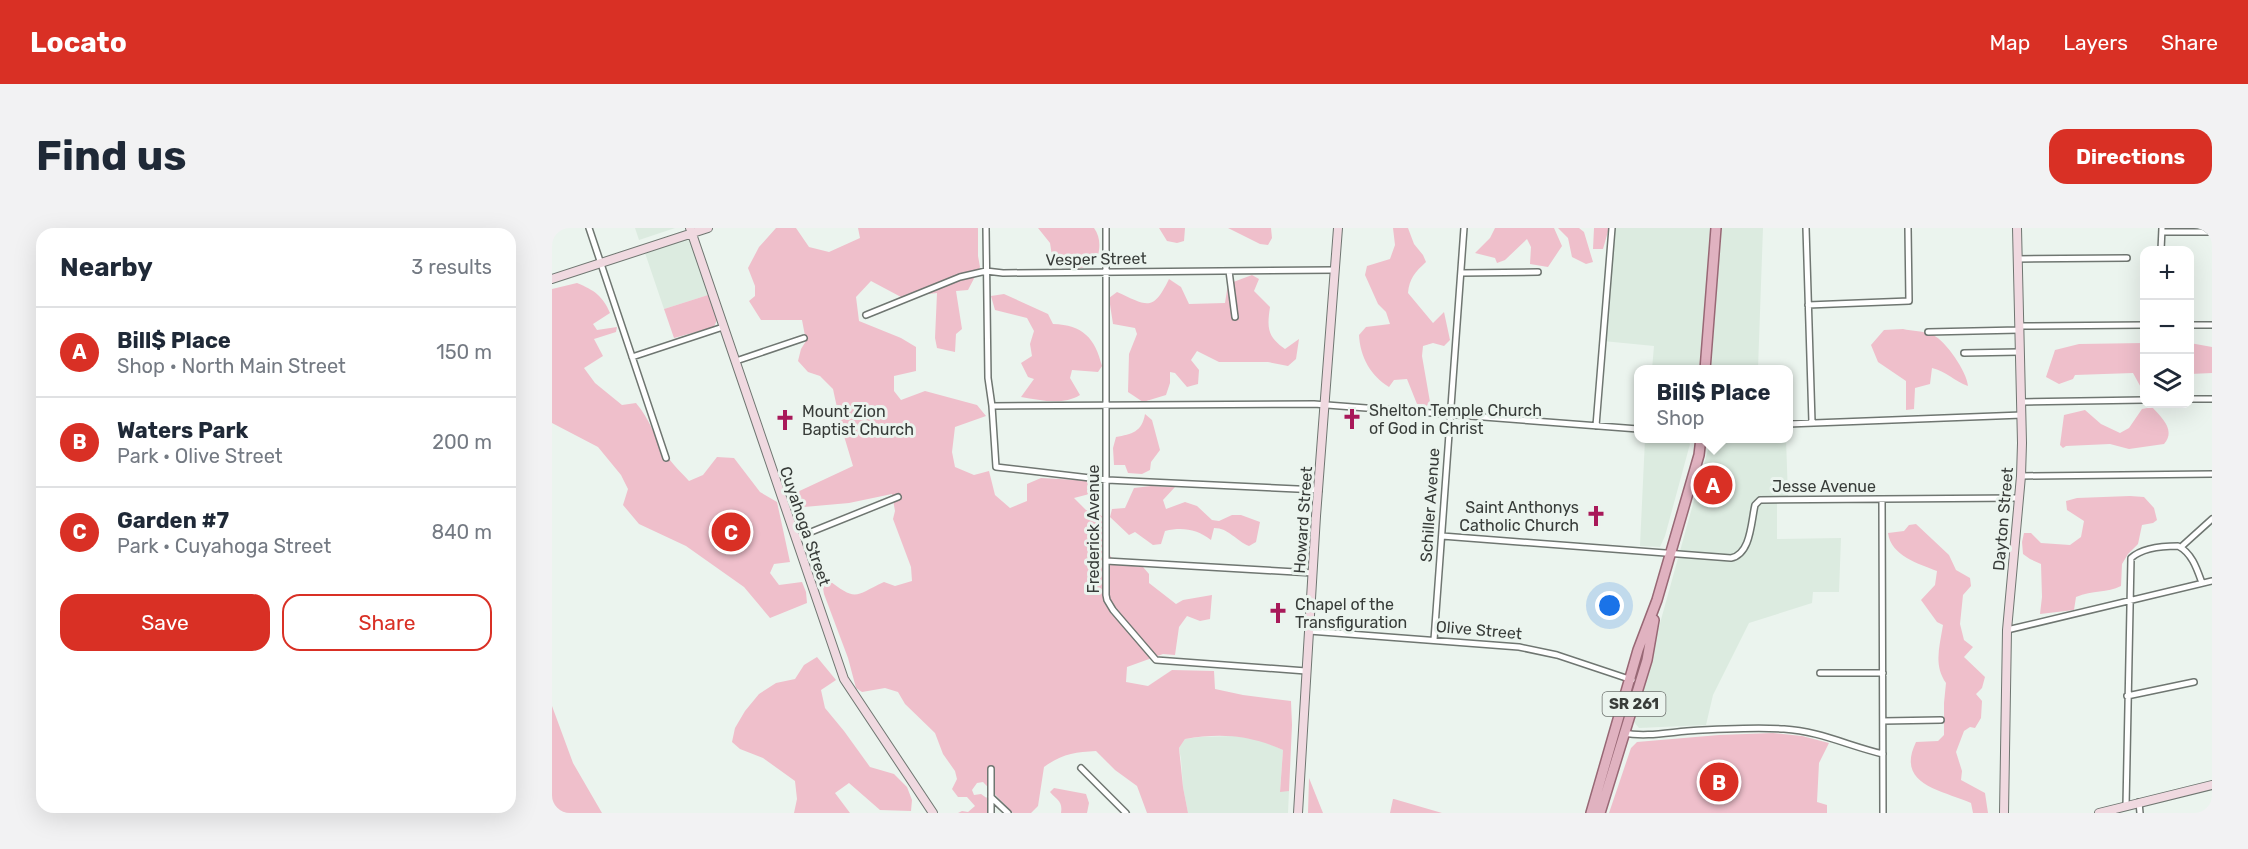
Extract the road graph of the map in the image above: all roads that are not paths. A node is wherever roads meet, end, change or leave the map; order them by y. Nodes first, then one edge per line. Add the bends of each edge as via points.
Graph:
1 (589, 228) edge
2 (708, 228) edge
3 (986, 228) edge
4 (1106, 228) edge
5 (1338, 228) edge
6 (1464, 228) edge
7 (1611, 228) edge
8 (1716, 228) edge
9 (1806, 228) edge
10 (1908, 228) edge
11 (2017, 228) edge
12 (691, 230) edge
13 (2162, 230) edge
14 (2212, 232) edge
15 (2161, 246) edge
16 (2127, 258) dead end
17 (2018, 259) junction
18 (601, 263) junction
19 (1335, 270) junction
20 (986, 271) junction
21 (1229, 271) junction
22 (1106, 272) junction
23 (1538, 272) dead end
24 (1461, 273) junction
25 (552, 279) edge
26 (1808, 304) junction
27 (866, 315) dead end
28 (1235, 317) dead end
29 (2140, 325) edge
30 (2194, 325) edge
31 (2212, 325) edge
32 (723, 327) junction
33 (2019, 328) junction
34 (1928, 332) dead end
35 (804, 338) dead end
36 (2019, 352) junction
37 (1964, 353) dead end
38 (632, 357) junction
39 (736, 360) junction
40 (1705, 365) edge
41 (2194, 399) edge
42 (2212, 399) edge
43 (2140, 400) edge
44 (2022, 402) junction
45 (1107, 404) junction
46 (992, 406) junction
47 (1325, 406) junction
48 (2022, 415) junction
49 (1451, 416) junction
50 (1812, 422) junction
51 (1793, 424) edge
52 (1596, 426) junction
53 (1634, 429) edge
54 (1700, 443) edge
55 (666, 458) dead end
56 (2212, 474) edge
57 (2021, 476) junction
58 (1107, 480) junction
59 (1319, 490) junction
60 (898, 497) dead end
61 (2019, 498) junction
62 (1882, 499) junction
63 (2212, 519) edge
64 (1442, 536) junction
65 (796, 538) junction
66 (2181, 547) junction
67 (1671, 554) junction
68 (1106, 561) junction
69 (1313, 573) junction
70 (2212, 581) edge
71 (2202, 583) junction
72 (1658, 600) junction
73 (2128, 601) junction
74 (2007, 630) junction
75 (1310, 631) junction
76 (1434, 640) junction
77 (1306, 671) junction
78 (1820, 673) dead end
79 (1883, 673) junction
80 (1630, 679) junction
81 (2194, 682) dead end
82 (1640, 684) junction
83 (2127, 696) junction
84 (1941, 720) dead end
85 (1883, 721) junction
86 (1620, 732) junction
87 (1616, 743) junction
88 (1883, 753) junction
89 (1081, 768) dead end
90 (991, 769) dead end
91 (2212, 785) edge
92 (991, 797) junction
93 (2139, 802) junction
94 (2126, 806) junction
95 (933, 813) edge
96 (991, 813) edge
97 (1008, 813) edge
98 (1126, 813) edge
99 (1298, 813) edge
100 (1591, 813) edge
101 (1600, 813) edge
102 (1883, 813) edge
103 (2004, 813) edge
104 (2100, 813) edge
105 (2140, 813) edge

1 - 18 street
2 - 12 street
3 - 20 street
4 - 22 street, Frederick Avenue
5 - 19 street, Howard Street
6 - 24 street, Schiller Avenue
7 - 52 street
8 - 40 main road
9 - 26 street
10 - 26 street via 1908,301
11 - 17 street, Dayton Street
12 - 18 street
12 - 32 street, Cuyahoga Street
13 - 14 street
13 - 15 street
16 - 17 street
17 - 33 street, Dayton Street
18 - 25 street
18 - 38 street
19 - 21 street, Vesper Street
19 - 47 street, Howard Street
20 - 22 street, Vesper Street
20 - 27 street, Vesper Street via 960,277
20 - 46 street via 987,378
21 - 22 street, Vesper Street
21 - 28 street
22 - 45 street, Frederick Avenue
23 - 24 street
24 - 49 street, Schiller Avenue
26 - 50 street
29 - 33 street
30 - 31 street
32 - 38 street
32 - 39 street, Cuyahoga Street
33 - 34 street
33 - 36 street, Dayton Street
35 - 39 street
36 - 37 street
36 - 44 street, Dayton Street
38 - 55 street
39 - 65 street, Cuyahoga Street
41 - 42 street
43 - 44 street
44 - 48 street, Dayton Street
45 - 46 street
45 - 47 street
45 - 58 street, Frederick Avenue
46 - 58 street via 996,467
47 - 49 street
47 - 59 street, Howard Street
48 - 50 street
48 - 57 street, Dayton Street
49 - 52 street
49 - 64 street, Schiller Avenue
50 - 51 street
52 - 53 street
54 - 67 main road, SR 261
56 - 57 street
57 - 61 street, Dayton Street
58 - 59 street
58 - 68 street, Frederick Avenue
59 - 69 street, Howard Street
60 - 65 street
61 - 62 street, Jesse Avenue
61 - 74 street, Dayton Street
62 - 67 street, Jesse Avenue via 1760,500 1755,505 1745,548 1737,557
62 - 79 street
63 - 66 street
64 - 67 street
64 - 76 street, Schiller Avenue
65 - 95 street, Cuyahoga Street via 844,679
66 - 71 street via 2193,561
66 - 73 street via 2168,546 2133,556
67 - 72 main road, SR 261
68 - 69 street
68 - 77 street, Frederick Avenue via 1107,600 1156,660
69 - 75 street, Howard Street
70 - 71 street
71 - 73 street
72 - 80 main road, SR 261
72 - 82 main road, SR 261
73 - 74 street
73 - 83 street
74 - 103 street, Dayton Street
75 - 76 street, Olive Street
75 - 77 street, Howard Street
76 - 80 street, Olive Street via 1541,651
77 - 99 street, Howard Street
78 - 79 street
79 - 85 street
80 - 82 street, Olive Street
80 - 86 main road, SR 261
81 - 83 street
82 - 86 main road, SR 261
83 - 94 street
84 - 85 street
85 - 88 street
86 - 87 main road, SR 261
86 - 88 street via 1649,736 1687,731 1785,729
87 - 100 main road, SR 261
87 - 101 main road, SR 261
88 - 102 street
89 - 98 street
90 - 92 street
91 - 93 street
92 - 96 street
92 - 97 street
93 - 94 street
93 - 105 street
94 - 104 street

